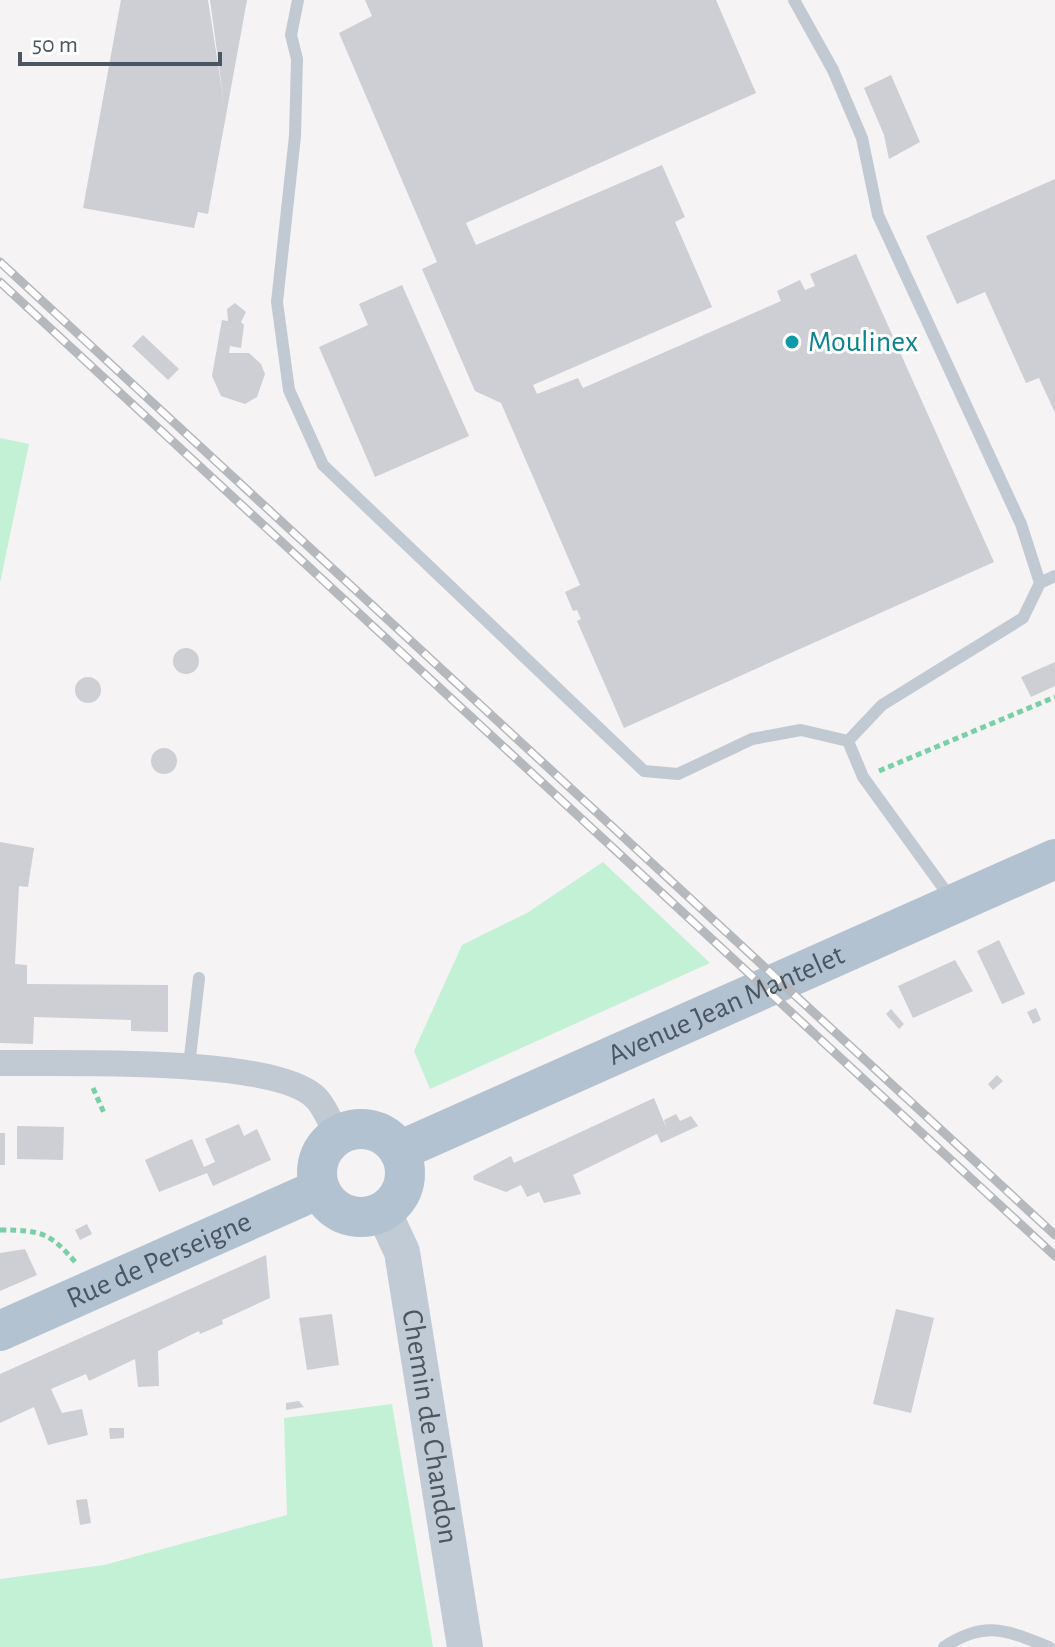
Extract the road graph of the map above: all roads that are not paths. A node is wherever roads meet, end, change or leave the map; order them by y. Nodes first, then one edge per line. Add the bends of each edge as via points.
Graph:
1 (298, 0) edge
2 (794, 0) edge
3 (1055, 576) edge
4 (1040, 583) junction
5 (848, 741) junction
6 (1055, 859) edge
7 (954, 904) junction
8 (199, 978) dead end
9 (0, 1063) edge
10 (189, 1066) junction
11 (338, 1135) junction
12 (399, 1151) junction
13 (319, 1189) junction
14 (383, 1211) junction
15 (0, 1331) edge
16 (465, 1647) edge
17 (944, 1647) edge
18 (1049, 1647) edge

1 - 5 lane via 291,35 297,59 295,136 277,302 289,390 323,465 644,771 678,774 752,739 801,730
2 - 4 lane via 862,138 878,215 1021,524
3 - 4 lane
4 - 5 lane via 1023,618 882,705
5 - 7 lane via 863,777
6 - 7 main road, Avenue Jean Mantelet
7 - 12 main road, Avenue Jean Mantelet
8 - 10 lane
9 - 10 street
10 - 11 street via 276,1078 315,1096
11 - 12 main road via 351,1130 379,1133
11 - 13 main road via 318,1159
12 - 14 main road via 404,1164 401,1191
13 - 14 main road via 339,1212 353,1217
13 - 15 main road, Rue de Perseigne
14 - 16 street, Chemin de Chandon via 402,1252
17 - 18 lane via 969,1631 1005,1630

